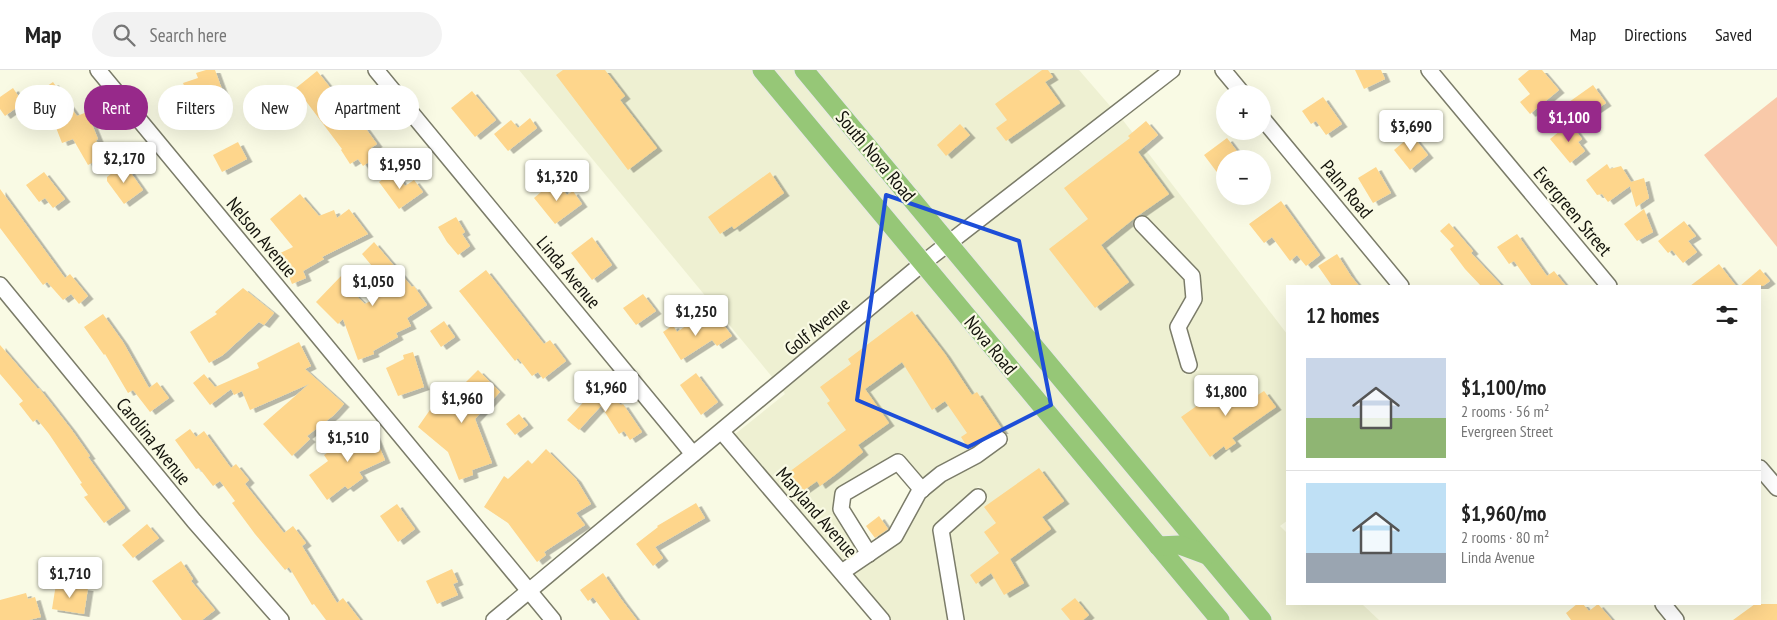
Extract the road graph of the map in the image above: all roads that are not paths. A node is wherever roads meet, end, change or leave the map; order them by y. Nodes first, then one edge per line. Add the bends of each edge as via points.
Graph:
1 (98, 70) edge
2 (376, 70) edge
3 (762, 70) edge
4 (804, 70) edge
5 (1172, 70) edge
6 (1223, 70) edge
7 (1429, 70) edge
8 (1236, 85) edge
9 (1271, 129) edge
10 (1142, 224) dead end
11 (948, 243) junction
12 (923, 263) junction
13 (0, 285) edge
14 (1401, 285) edge
15 (1608, 285) edge
16 (1189, 365) dead end
17 (722, 432) junction
18 (999, 440) dead end
19 (694, 454) junction
20 (1761, 469) edge
21 (1777, 488) edge
22 (922, 490) junction
23 (978, 497) dead end
24 (1158, 546) junction
25 (869, 554) junction
26 (1208, 555) junction
27 (842, 572) junction
28 (529, 591) junction
29 (1664, 605) edge
30 (281, 620) edge
31 (494, 620) edge
32 (553, 620) edge
33 (882, 620) edge
34 (956, 620) edge
35 (1220, 620) edge
36 (1262, 620) edge
37 (1676, 620) edge

1 - 28 street, Nelson Avenue
2 - 19 street, Linda Avenue
3 - 12 main road, Nova Road
4 - 11 main road, South Nova Road
5 - 11 street, Golf Avenue
6 - 8 street
7 - 15 street, Evergreen Street
9 - 14 street, Palm Road
10 - 16 street via 1192,276 1194,299 1178,328
11 - 12 street, Golf Avenue
11 - 26 main road, Nova Road
12 - 17 street, Golf Avenue
12 - 24 main road, Nova Road
13 - 30 street, Carolina Avenue via 194,521
17 - 19 street, Golf Avenue
17 - 27 street, Maryland Avenue
18 - 22 street via 941,474
19 - 28 street, Golf Avenue
20 - 21 street
22 - 25 street via 895,536
22 - 25 street via 898,462 843,494 842,509
23 - 34 street via 941,530
24 - 26 main road via 1180,545
24 - 35 main road, Nova Road
25 - 27 street
26 - 36 main road, Nova Road
27 - 33 street, Maryland Avenue
28 - 31 street, Golf Avenue
28 - 32 street, Nelson Avenue
29 - 37 street

